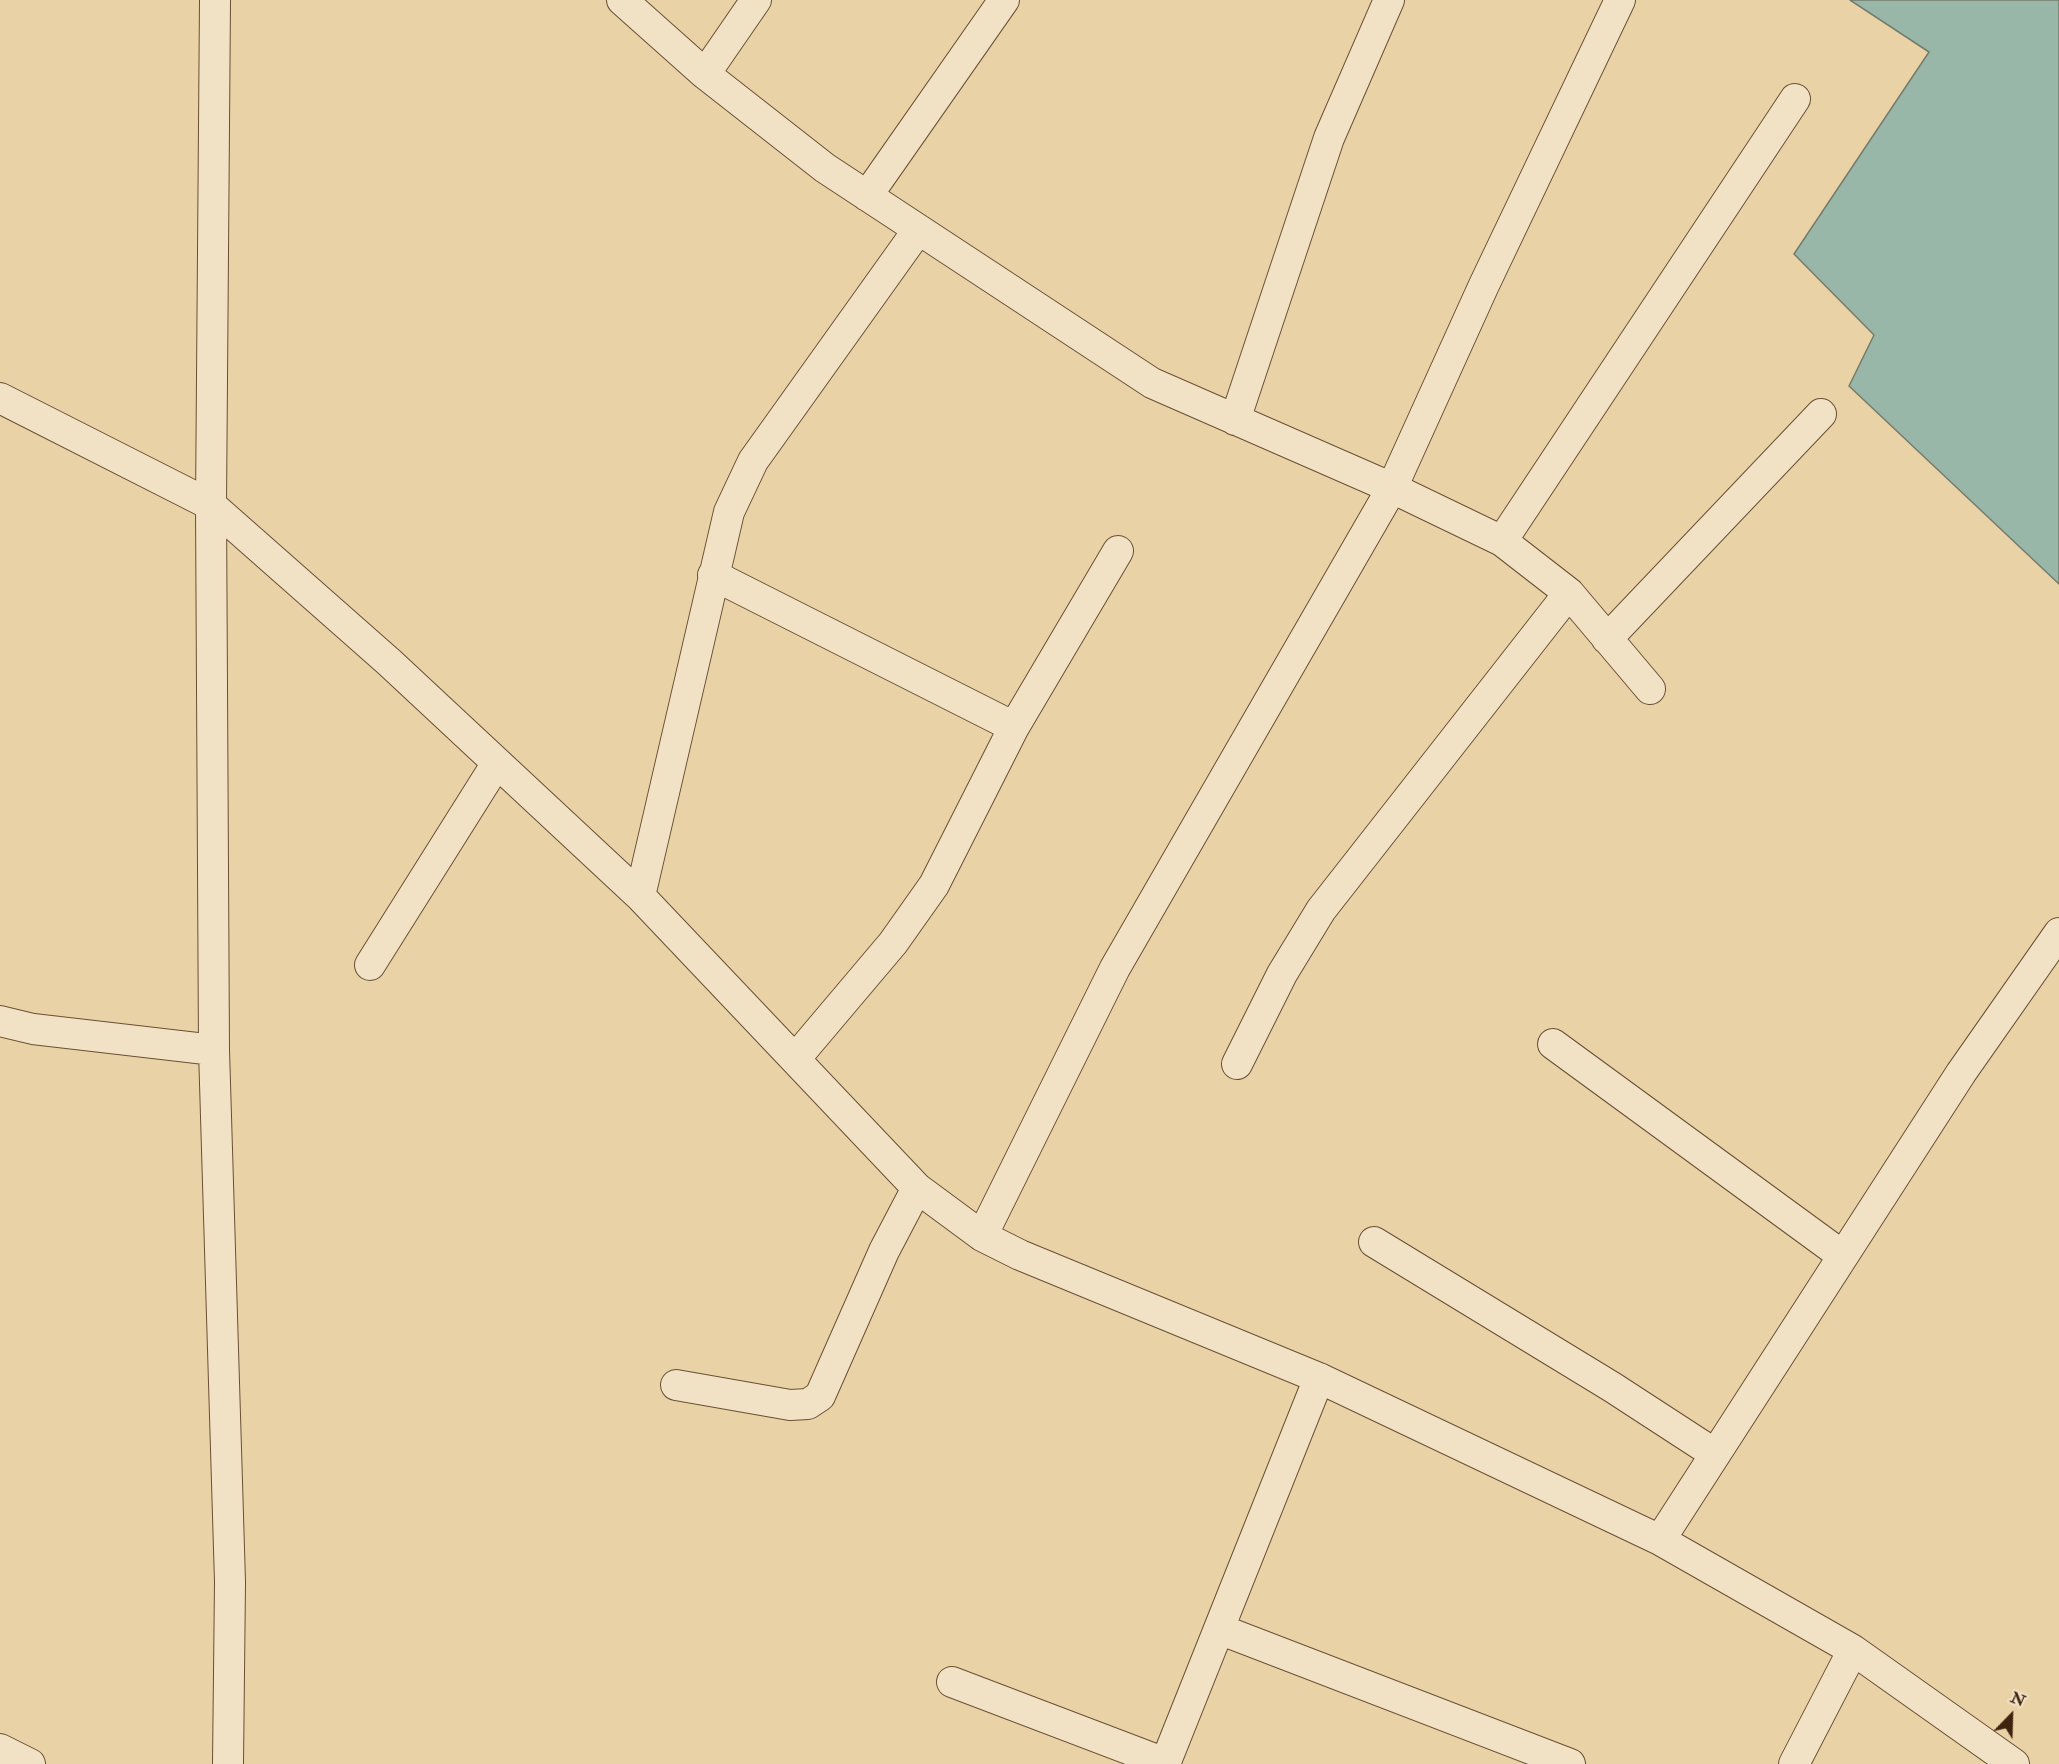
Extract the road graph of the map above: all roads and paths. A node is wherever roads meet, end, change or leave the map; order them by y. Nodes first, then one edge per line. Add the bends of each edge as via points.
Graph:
1 (215, 0) edge
2 (622, 0) edge
3 (756, 0) edge
4 (1004, 0) edge
5 (1389, 0) edge
6 (1620, 0) edge
7 (705, 74) junction
8 (1795, 99) dead end
9 (867, 196) junction
10 (918, 230) junction
11 (0, 399) edge
12 (1821, 414) dead end
13 (1235, 420) junction
14 (1392, 488) junction
15 (210, 505) junction
16 (1502, 541) junction
17 (1118, 551) dead end
18 (713, 575) junction
19 (1569, 593) junction
20 (1607, 639) junction
21 (1650, 689) dead end
22 (1014, 727) junction
23 (497, 763) junction
24 (640, 896) junction
25 (2059, 933) edge
26 (370, 965) dead end
27 (0, 1021) edge
28 (1552, 1044) dead end
29 (214, 1050) junction
30 (795, 1059) junction
31 (1237, 1064) dead end
32 (917, 1188) junction
33 (982, 1236) junction
34 (1374, 1242) dead end
35 (1843, 1256) junction
36 (1319, 1378) junction
37 (676, 1385) dead end
38 (1715, 1454) junction
39 (1660, 1540) junction
40 (1219, 1629) junction
41 (1853, 1650) junction
42 (952, 1682) dead end
43 (0, 1749) edge
44 (30, 1764) edge
45 (228, 1764) edge
46 (1165, 1764) edge
47 (1570, 1764) edge
48 (1794, 1764) edge
49 (2014, 1764) edge

1 - 15 street
2 - 7 street
3 - 7 street
4 - 9 street
5 - 13 street via 1329,138
6 - 14 street
7 - 9 street
8 - 16 street
9 - 10 street
10 - 13 street via 1152,383
10 - 18 street via 753,461 729,512
11 - 15 street
12 - 20 street
13 - 14 street
14 - 16 street
14 - 33 street via 1115,968
15 - 23 street
15 - 29 street
16 - 19 street
17 - 22 street
18 - 22 street
18 - 24 street
19 - 20 street
19 - 31 street via 1321,910 1282,974
20 - 21 street
22 - 30 street via 934,885 913,917
23 - 24 street
23 - 26 street
24 - 30 street
25 - 35 street via 1961,1073
27 - 29 street via 33,1029
28 - 35 street
29 - 45 street via 230,1582
30 - 32 street
32 - 33 street
32 - 37 street via 820,1396 808,1404 790,1405
33 - 36 street
34 - 38 street
35 - 38 street
36 - 39 street
36 - 40 street
38 - 39 street
39 - 41 street
40 - 46 street
40 - 47 street
41 - 48 street
41 - 49 street
42 - 46 street
43 - 44 street

